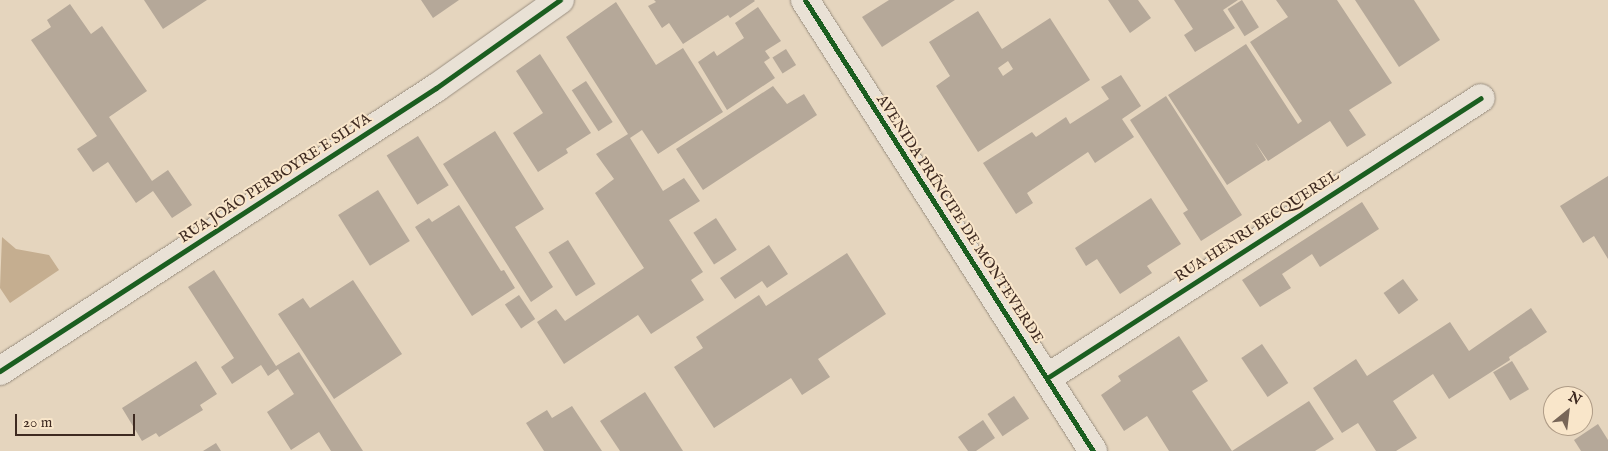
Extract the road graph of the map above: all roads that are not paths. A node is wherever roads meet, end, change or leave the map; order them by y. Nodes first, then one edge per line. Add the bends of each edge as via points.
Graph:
1 (560, 0) edge
2 (805, 0) edge
3 (1481, 98) dead end
4 (0, 371) edge
5 (1048, 378) junction
6 (1093, 451) edge

1 - 4 street, RUA JOÃO PERBOYRE E SILVA via 436,88
2 - 5 street, AVENIDA PRÍNCIPE DE MONTEVERDE
3 - 5 street, RUA HENRI BECQUEREL
5 - 6 street, AVENIDA PRÍNCIPE DE MONTEVERDE

